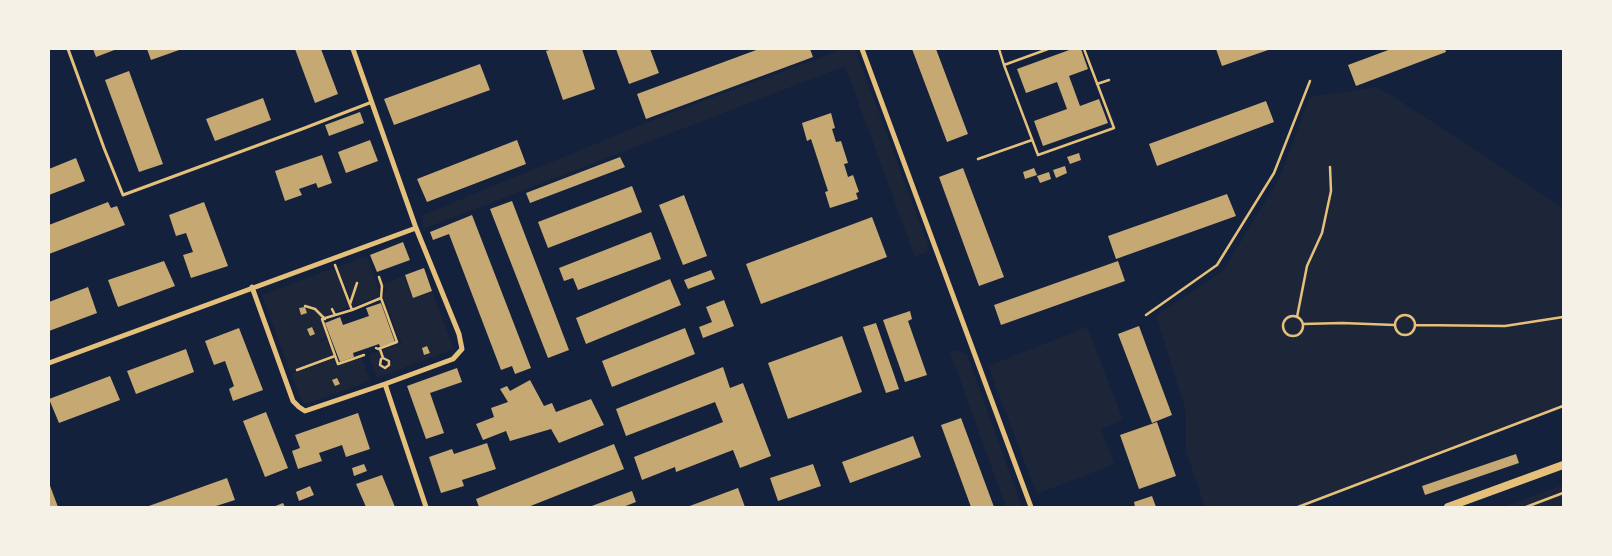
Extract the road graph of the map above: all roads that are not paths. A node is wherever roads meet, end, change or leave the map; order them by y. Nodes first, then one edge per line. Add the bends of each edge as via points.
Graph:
1 (68, 49) edge
2 (354, 49) edge
3 (862, 49) edge
4 (373, 101) junction
5 (416, 228) junction
6 (252, 287) junction
7 (49, 363) edge
8 (385, 384) junction
9 (1563, 465) edge
10 (426, 507) edge
11 (1031, 507) edge
12 (1448, 507) edge

1 - 4 lane via 123,194
2 - 4 street
3 - 11 street
4 - 5 street
5 - 6 street
5 - 8 street via 459,334 462,349 453,359
6 - 7 street
6 - 8 street via 293,401 298,407 305,411
8 - 10 street
9 - 12 main road

